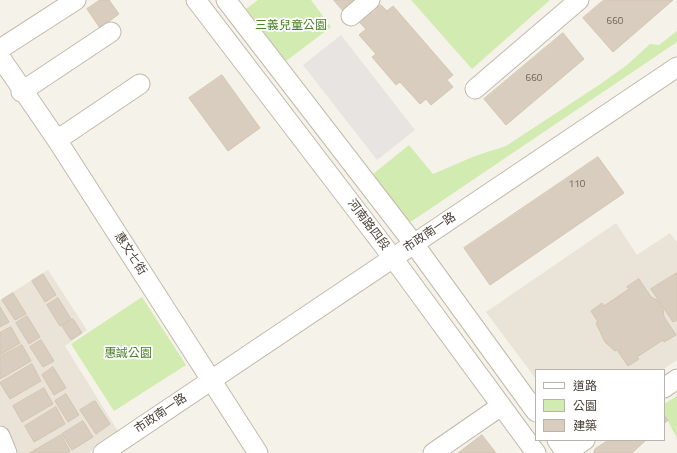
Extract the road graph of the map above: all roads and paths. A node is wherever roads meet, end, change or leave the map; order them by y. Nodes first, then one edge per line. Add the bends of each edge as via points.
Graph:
1 (76, 0) edge
2 (196, 0) edge
3 (226, 0) edge
4 (370, 0) edge
5 (579, 0) edge
6 (351, 16) dead end
7 (111, 32) dead end
8 (0, 49) edge
9 (0, 57) edge
10 (677, 68) edge
11 (140, 84) dead end
12 (475, 89) dead end
13 (22, 91) junction
14 (57, 140) junction
15 (414, 244) junction
16 (393, 258) junction
17 (677, 379) edge
18 (210, 380) junction
19 (665, 387) edge
20 (501, 406) junction
21 (535, 411) edge
22 (0, 436) edge
23 (558, 441) edge
24 (584, 441) edge
25 (7, 453) edge
26 (103, 453) edge
27 (258, 453) edge
28 (433, 453) edge
29 (536, 453) edge
30 (566, 453) edge

1 - 8 street
2 - 16 street, 河南路四段
3 - 15 street, 河南路四段
4 - 6 street
5 - 12 street
7 - 13 street
9 - 13 street, 惠文七街
10 - 15 street, 市政南一路
11 - 14 street
13 - 14 street, 惠文七街
14 - 18 street, 惠文七街
15 - 16 street, 市政南一路
15 - 21 street, 河南路四段
16 - 18 street, 市政南一路
16 - 20 street, 河南路四段
17 - 19 street
18 - 26 street, 市政南一路
18 - 27 street, 惠文七街
20 - 28 street
20 - 29 street, 河南路四段
22 - 25 street
23 - 30 street
24 - 30 street

